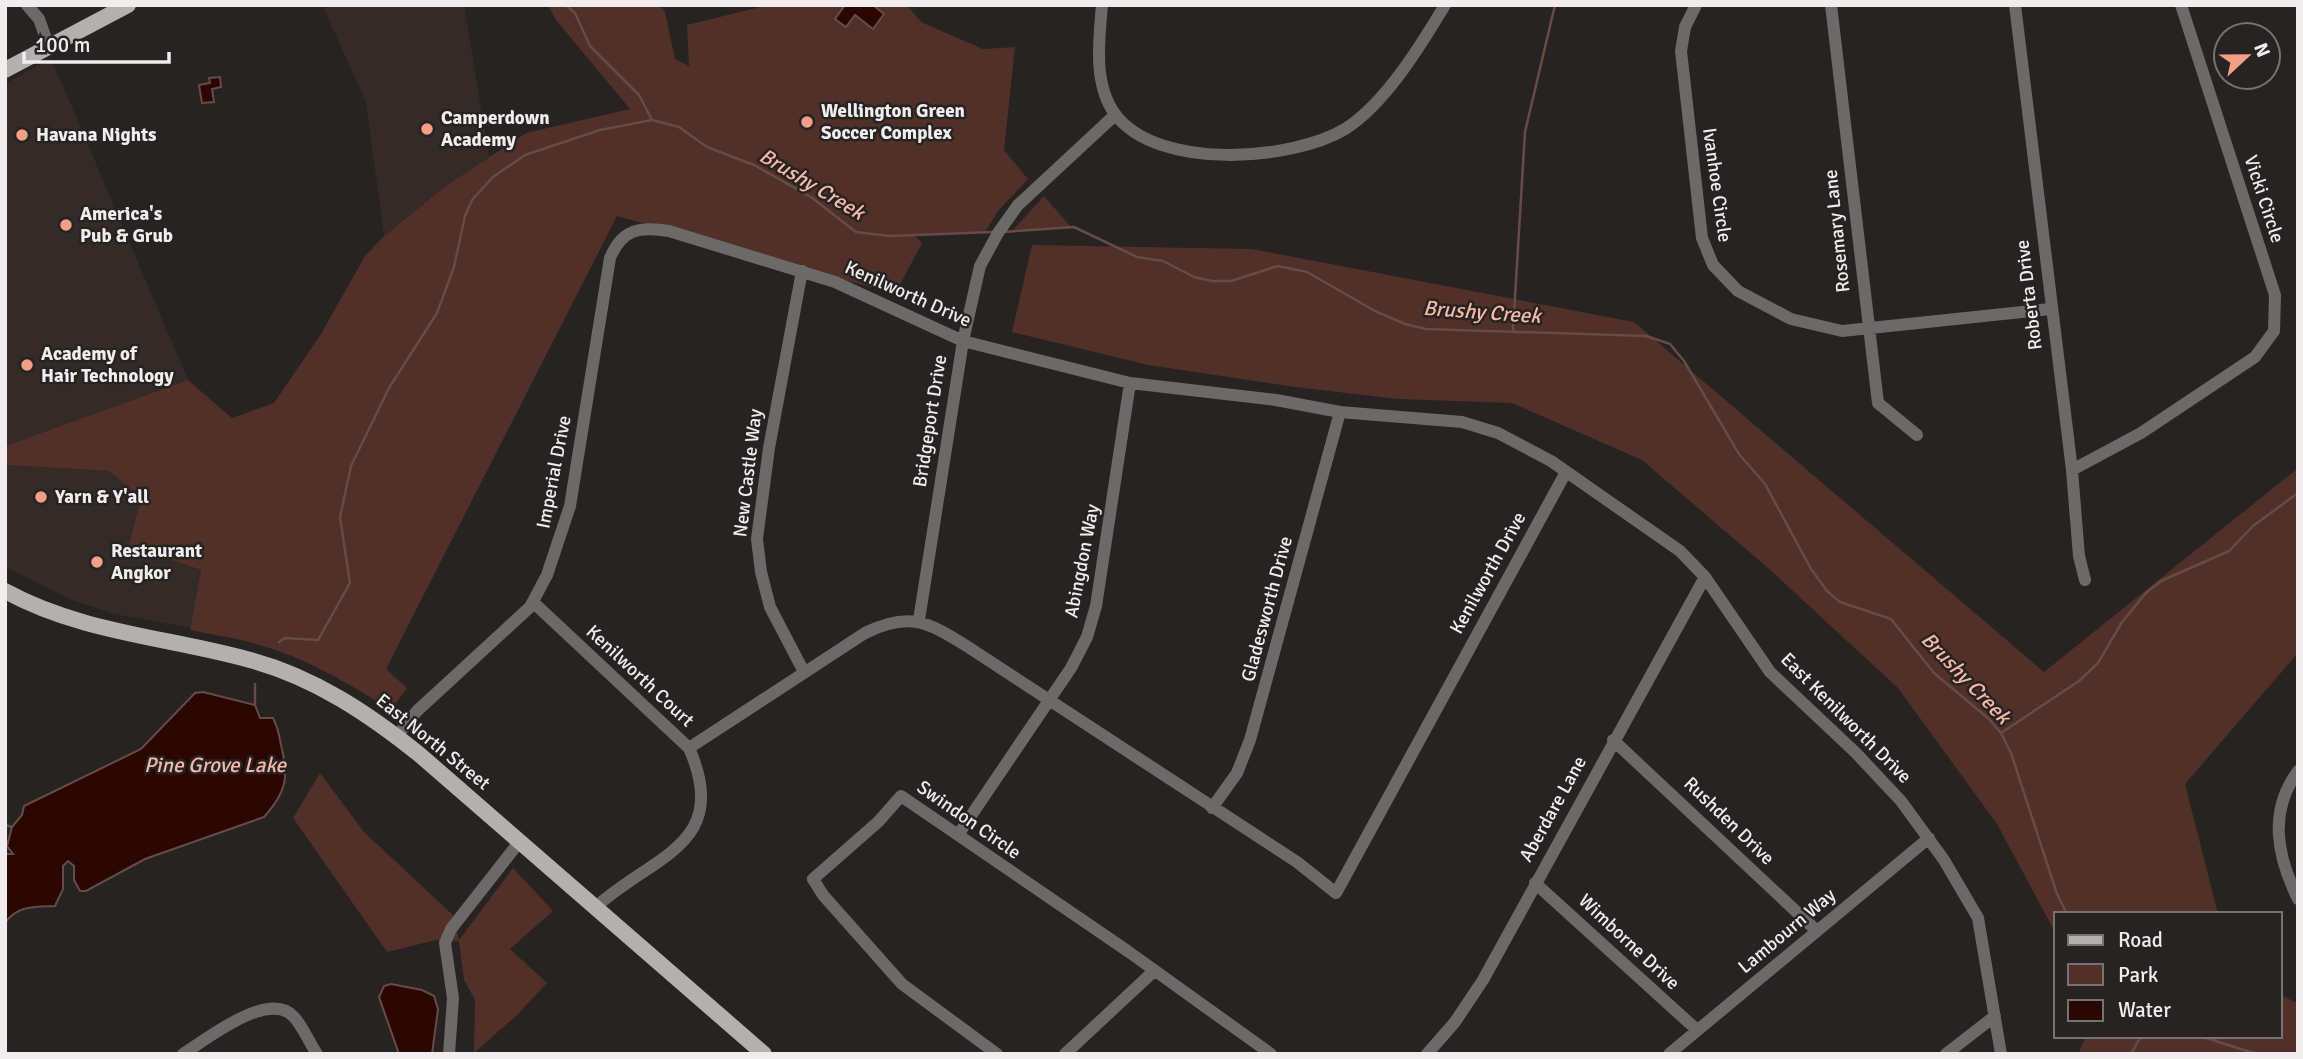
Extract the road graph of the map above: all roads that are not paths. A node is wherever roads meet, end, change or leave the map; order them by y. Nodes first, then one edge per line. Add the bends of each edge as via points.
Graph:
1 (27, 5) edge
2 (128, 5) edge
3 (1102, 5) edge
4 (1445, 5) edge
5 (1696, 5) edge
6 (1831, 5) edge
7 (2015, 5) edge
8 (2181, 5) edge
9 (49, 47) junction
10 (5, 70) edge
11 (1115, 114) junction
12 (619, 241) joint
13 (802, 271) junction
14 (2050, 309) junction
15 (1868, 329) junction
16 (963, 341) junction
17 (1130, 383) junction
18 (1340, 412) junction
19 (1917, 435) dead end
20 (2072, 470) junction
21 (1566, 472) junction
22 (1704, 577) junction
23 (2085, 580) dead end
24 (5, 591) edge
25 (534, 603) junction
26 (919, 620) junction
27 (804, 672) junction
28 (1050, 700) junction
29 (397, 736) junction
30 (1613, 740) junction
31 (689, 748) junction
32 (2298, 771) edge
33 (1212, 808) junction
34 (958, 835) junction
35 (1929, 838) junction
36 (520, 841) junction
37 (1535, 883) junction
38 (2298, 899) edge
39 (596, 907) junction
40 (1816, 931) junction
41 (1154, 971) junction
42 (1995, 1016) junction
43 (1697, 1030) junction
44 (184, 1054) edge
45 (317, 1054) edge
46 (449, 1054) edge
47 (764, 1054) edge
48 (997, 1054) edge
49 (1065, 1054) edge
50 (1271, 1054) edge
51 (1427, 1054) edge
52 (1669, 1054) edge
53 (1946, 1054) edge
54 (2001, 1054) edge

1 - 9 street via 39,19
2 - 9 main road
3 - 11 street via 1099,65
4 - 11 street via 1370,110 1344,130 1308,146 1267,154 1197,152 1147,138
5 - 15 street, Ivanhoe Circle via 1685,27 1681,51 1702,238 1708,256 1727,282 1776,313 1842,331
6 - 15 street, Rosemary Lane
7 - 14 street, Roberta Drive
8 - 20 street, Vicki Circle via 2275,295 2274,331 2260,353 2240,369 2141,433
9 - 10 main road
11 - 16 street, Bridgeport Drive via 1011,215 975,281
12 - 13 street, Kenilworth Drive via 639,228 659,229
12 - 25 street, Imperial Drive via 608,266 570,506
13 - 16 street, Kenilworth Drive
13 - 27 street, New Castle Way via 757,539 770,607
14 - 15 street, Ivanhoe Circle
14 - 20 street, Roberta Drive
15 - 19 street, Rosemary Lane via 1878,404
16 - 17 street, Kenilworth Drive
16 - 26 street, Bridgeport Drive
17 - 18 street, Kenilworth Drive
17 - 28 street, Abingdon Way via 1094,615 1080,652
18 - 21 street, Kenilworth Drive via 1475,425 1528,448
18 - 33 street, Gladesworth Drive via 1250,740 1237,773
20 - 23 street, Roberta Drive
21 - 22 street, East Kenilworth Drive via 1669,542
21 - 33 street, Kenilworth Drive via 1336,893 1308,869
22 - 30 street, Aberdare Lane
22 - 35 street, East Kenilworth Drive via 1770,672 1876,772
24 - 29 main road, East North Street via 92,626 281,670 355,706
25 - 29 street, Imperial Drive via 417,711
25 - 31 street, Kenilworth Court
26 - 27 street via 873,629
26 - 28 street, Kenilworth Drive
27 - 31 street
28 - 33 street, Kenilworth Drive
28 - 34 street, Abingdon Way
29 - 36 main road, East North Street
30 - 37 street, Aberdare Lane
30 - 40 street, Rushden Drive
31 - 39 street, Kenilworth Court via 701,791 695,828 681,846
32 - 38 street via 2282,802 2277,834 2281,858
34 - 41 street, Swindon Circle
34 - 48 street, Swindon Circle via 901,796 813,879 902,984
35 - 40 street, Lambourn Way
35 - 42 street, East Kenilworth Drive via 1978,918
36 - 39 main road, East North Street
36 - 46 street via 445,943 453,998
37 - 43 street, Wimborne Drive
37 - 51 street, Aberdare Lane via 1483,980
39 - 47 main road, East North Street
40 - 43 street, Lambourn Way
41 - 49 street
41 - 50 street, Swindon Circle
42 - 53 street
42 - 54 street, East Kenilworth Drive
43 - 52 street, Lambourn Way
44 - 45 street via 267,1007 293,1016

